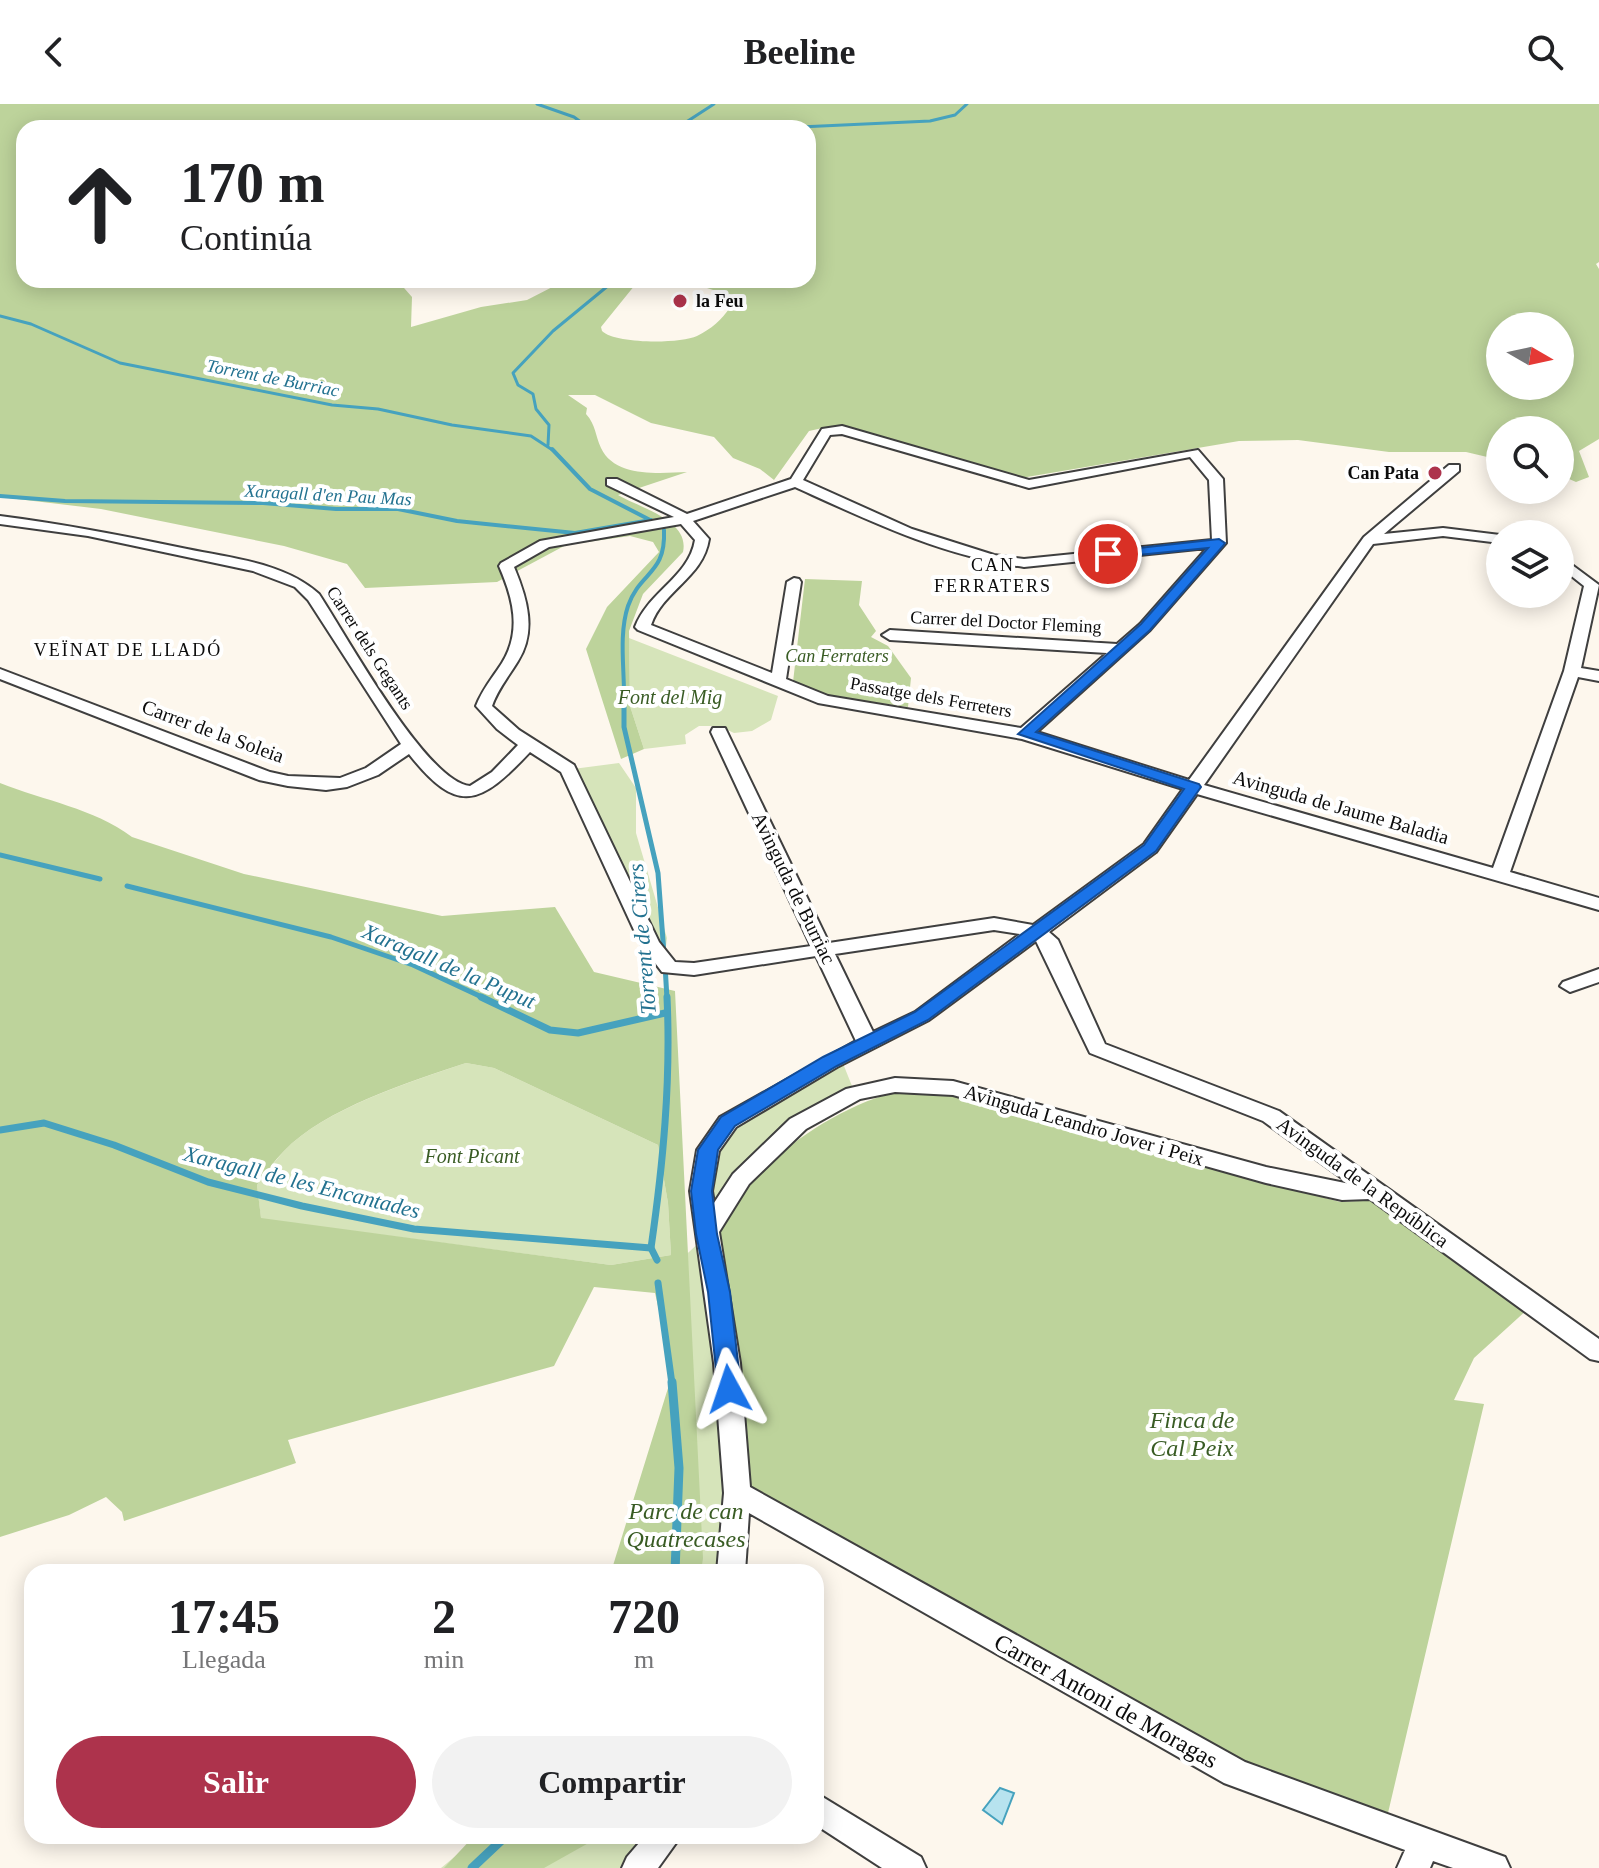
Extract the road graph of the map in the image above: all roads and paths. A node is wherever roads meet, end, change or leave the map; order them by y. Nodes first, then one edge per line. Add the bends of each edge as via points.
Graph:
1 (1454, 468) dead end
2 (612, 482) dead end
3 (796, 482) junction
4 (686, 519) junction
5 (0, 520) edge
6 (1486, 537) edge
7 (1369, 540) junction
8 (1219, 543) junction
9 (1574, 569) edge
10 (794, 582) dead end
11 (1596, 584) edge
12 (1580, 627) junction
13 (1599, 630) edge
14 (890, 635) dead end
15 (1120, 649) junction
16 (1572, 671) junction
17 (0, 674) edge
18 (1599, 676) edge
19 (778, 682) junction
20 (719, 732) dead end
21 (1025, 734) junction
22 (408, 746) junction
23 (526, 746) junction
24 (1193, 787) junction
25 (1499, 876) junction
26 (1599, 904) edge
27 (1035, 931) junction
28 (825, 950) junction
29 (1599, 975) edge
30 (1570, 986) dead end
31 (868, 1044) junction
32 (1375, 1191) junction
33 (706, 1234) junction
34 (1599, 1352) edge
35 (737, 1493) junction
36 (732, 1564) edge
37 (824, 1813) edge
38 (658, 1844) edge
39 (1420, 1855) edge
40 (638, 1868) edge
41 (910, 1868) edge
42 (1494, 1868) edge

1 - 7 street
2 - 4 street
3 - 4 street
3 - 8 street via 922,538 997,561 1024,563
3 - 8 street via 826,432 842,430 1029,484 1193,453 1216,479
4 - 19 street, Passatge dels Ferreters via 702,539 698,560 646,612 643,627
4 - 23 street via 545,544 498,563 514,583 522,616 518,646 484,706
5 - 22 street, Carrer dels Gegants via 138,542 257,568 300,584 314,597
6 - 7 street via 1443,532
7 - 24 street
8 - 15 street
9 - 11 street
10 - 19 street
11 - 12 street
12 - 13 street
12 - 16 street
14 - 15 street, Carrer del Doctor Fleming
15 - 21 street
16 - 18 street
16 - 25 street
17 - 22 street, Carrer de la Soleia via 265,776 296,783 343,784 373,773
19 - 21 street, Passatge dels Ferreters via 824,700
20 - 28 street, Avinguda de Burriac
21 - 24 street, Avinguda de Jaume Baladia
22 - 23 street, Carrer dels Gegants via 444,783 462,792 483,788
23 - 28 street via 568,769 650,943 669,968
24 - 25 street, Avinguda de Jaume Baladia
24 - 27 street via 1150,848
25 - 26 street, Avinguda de Jaume Baladia
27 - 28 street via 994,924
27 - 31 street via 922,1016
27 - 32 street, Avinguda de la República via 1048,940 1097,1048 1271,1116
28 - 31 street, Avinguda de Burriac
29 - 30 street
31 - 33 street via 728,1122 708,1150 701,1191
32 - 33 street, Avinguda Leandro Jover i Peix via 1342,1192 1266,1175 953,1088 895,1085 854,1094 798,1124 741,1179
32 - 34 street, Avinguda de la República
33 - 35 street via 719,1292
35 - 36 street
35 - 39 street, Carrer Antoni de Moragas via 1235,1773
37 - 41 street
38 - 40 street
39 - 42 street, Carrer Antoni de Moragas

